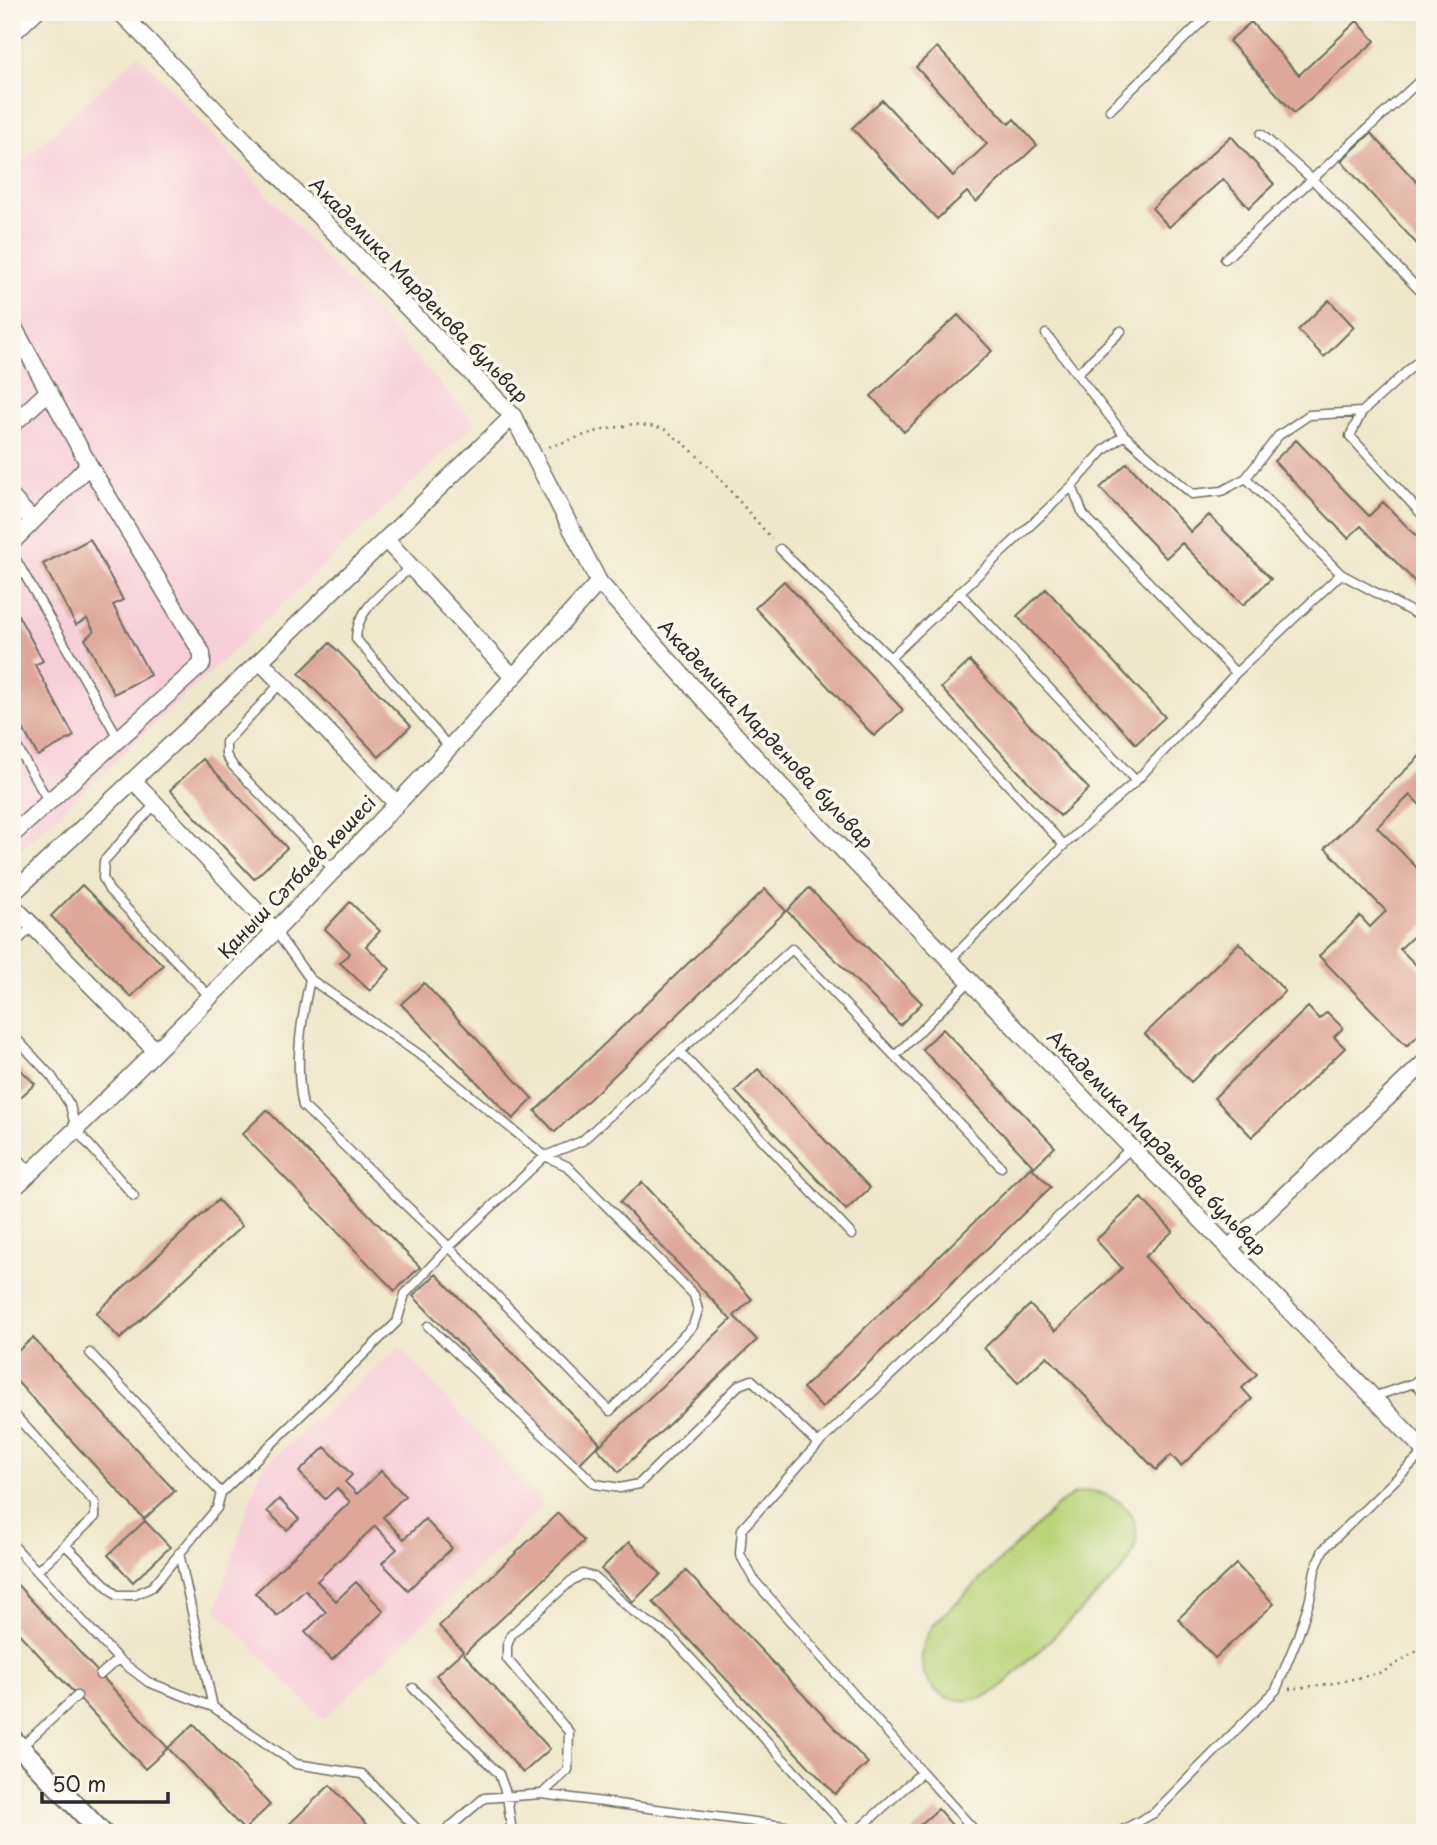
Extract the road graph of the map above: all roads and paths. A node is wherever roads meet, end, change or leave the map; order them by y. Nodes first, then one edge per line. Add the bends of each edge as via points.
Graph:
1 (35, 12) edge
2 (120, 12) edge
3 (1212, 12) edge
4 (12, 34) edge
5 (1425, 76) edge
6 (1110, 110) dead end
7 (1261, 134) dead end
8 (1312, 179) junction
9 (1226, 259) dead end
10 (1425, 296) edge
11 (12, 324) edge
12 (1121, 331) dead end
13 (1046, 334) dead end
14 (1425, 355) edge
15 (1077, 374) junction
16 (49, 391) junction
17 (1362, 412) junction
18 (513, 416) junction
19 (12, 425) edge
20 (1124, 435) junction
21 (532, 452) junction
22 (89, 465) junction
23 (1246, 478) junction
24 (1072, 486) junction
25 (12, 498) edge
26 (1425, 518) edge
27 (33, 521) junction
28 (386, 540) junction
29 (12, 542) edge
30 (780, 549) joint
31 (12, 553) edge
32 (411, 567) junction
33 (1341, 574) junction
34 (599, 582) junction
35 (960, 593) junction
36 (1425, 619) edge
37 (890, 658) junction
38 (260, 661) junction
39 (1236, 673) junction
40 (513, 677) junction
41 (281, 683) junction
42 (12, 739) edge
43 (119, 739) junction
44 (449, 747) junction
45 (134, 781) junction
46 (1136, 781) junction
47 (49, 802) junction
48 (156, 803) junction
49 (397, 804) junction
50 (12, 835) edge
51 (1064, 845) junction
52 (334, 870) junction
53 (12, 894) edge
54 (12, 905) edge
55 (33, 926) junction
56 (276, 932) junction
57 (12, 946) edge
58 (950, 960) junction
59 (310, 979) junction
60 (970, 981) junction
61 (209, 997) junction
62 (12, 1034) edge
63 (156, 1051) junction
64 (681, 1052) junction
65 (895, 1056) junction
66 (1425, 1062) edge
67 (76, 1130) junction
68 (1132, 1147) junction
69 (545, 1156) junction
70 (12, 1157) edge
71 (1001, 1167) dead end
72 (28, 1175) junction
73 (12, 1190) edge
74 (134, 1196) dead end
75 (852, 1235) dead end
76 (449, 1247) junction
77 (1229, 1248) junction
78 (428, 1326) dead end
79 (90, 1353) dead end
80 (1425, 1373) edge
81 (1414, 1383) junction
82 (1425, 1394) edge
83 (1373, 1397) junction
84 (12, 1412) edge
85 (818, 1444) junction
86 (1425, 1451) edge
87 (220, 1493) junction
88 (12, 1544) edge
89 (65, 1545) junction
90 (179, 1553) junction
91 (37, 1571) junction
92 (1425, 1646) edge
93 (118, 1659) junction
94 (100, 1675) dead end
95 (413, 1688) dead end
96 (1276, 1690) junction
97 (77, 1696) dead end
98 (213, 1707) junction
99 (16, 1743) edge
100 (922, 1772) junction
101 (542, 1794) junction
102 (508, 1796) junction
103 (102, 1833) edge
104 (421, 1833) edge
105 (443, 1833) edge
106 (512, 1833) edge
107 (838, 1833) edge
108 (853, 1833) edge
109 (977, 1833) edge
110 (1118, 1833) edge

1 - 4 street
2 - 18 street, Академика Марденова бульвар
3 - 6 lane
5 - 8 lane
7 - 8 lane
8 - 9 lane
8 - 10 lane
11 - 16 street
12 - 15 lane
13 - 15 lane
14 - 17 lane
15 - 20 lane
16 - 19 street
16 - 22 street
17 - 23 lane via 1309,415 1278,436
17 - 26 lane via 1350,436
18 - 21 street, Академика Марденова бульвар
18 - 28 street
20 - 23 lane via 1192,494 1222,491
20 - 24 lane
21 - 30 path via 633,424 663,428 713,471
21 - 34 street, Академика Марденова бульвар
22 - 27 street
22 - 43 street via 202,653 202,664 195,672
23 - 33 lane
24 - 35 lane
24 - 39 lane via 1083,514
25 - 27 street
27 - 29 street
28 - 32 street
28 - 38 street
30 - 37 lane
31 - 43 lane
32 - 40 street
32 - 44 lane via 363,612 356,625 356,639
33 - 36 lane
33 - 39 lane
34 - 40 street, Қаныш Сәтбаев көшесі
34 - 58 street, Академика Марденова бульвар via 781,786
35 - 37 lane
35 - 46 lane
37 - 51 lane
38 - 41 street
38 - 45 street
39 - 46 lane
40 - 44 street, Қаныш Сәтбаев көшесі
41 - 49 street
41 - 52 lane via 226,742 226,755
42 - 47 lane
43 - 47 street
44 - 49 street, Қаныш Сәтбаев көшесі
45 - 48 street
45 - 53 street
46 - 51 lane
47 - 50 street
48 - 56 street
48 - 61 lane via 104,860 103,878 109,890
49 - 52 street, Қаныш Сәтбаев көшесі
51 - 58 lane
52 - 56 street, Қаныш Сәтбаев көшесі
54 - 55 street
55 - 57 lane
55 - 63 street
56 - 59 lane
56 - 61 street, Қаныш Сәтбаев көшесі
58 - 60 street, Академика Марденова бульвар
59 - 69 lane via 426,1059
59 - 76 lane via 299,1030 303,1106
60 - 65 lane
60 - 68 street, Академика Марденова бульвар
61 - 63 street, Қаныш Сәтбаев көшесі
62 - 67 lane via 52,1077 70,1105
63 - 67 street, Қаныш Сәтбаев көшесі
64 - 65 lane via 792,948
64 - 69 lane via 582,1141
64 - 75 lane
65 - 71 lane
66 - 77 street
67 - 72 street, Қаныш Сәтбаев көшесі
67 - 74 lane
68 - 77 street, Академика Марденова бульвар
68 - 85 lane
69 - 76 lane
69 - 76 lane via 567,1166 694,1295 698,1310 693,1326 610,1411
70 - 72 street
72 - 73 street, Қаныш Сәтбаев көшесі
76 - 87 lane via 405,1294 397,1322
77 - 83 street, Академика Марденова бульвар
78 - 85 lane via 595,1484 620,1488 639,1484 738,1385 752,1380
79 - 87 lane
80 - 81 lane
81 - 82 lane
81 - 83 lane
83 - 86 street, Академика Марденова бульвар
84 - 89 lane via 95,1503 95,1517
85 - 100 lane via 742,1529 740,1554 754,1580
86 - 96 lane via 1323,1550 1298,1636
87 - 90 lane via 217,1508
88 - 91 lane
89 - 90 lane via 116,1595 134,1595 152,1587
89 - 91 lane
90 - 98 lane
91 - 93 lane
92 - 96 path via 1383,1672
93 - 94 lane
93 - 98 lane via 148,1682
95 - 102 lane via 499,1774
96 - 110 lane via 1154,1813
97 - 99 lane
98 - 104 lane via 296,1764 362,1774
99 - 103 street
100 - 108 lane
100 - 109 lane
101 - 102 lane
101 - 107 lane
101 - 108 lane via 568,1770 569,1732 507,1659 507,1646 511,1635 583,1574 594,1577 672,1638
102 - 105 lane via 484,1798
102 - 106 lane

